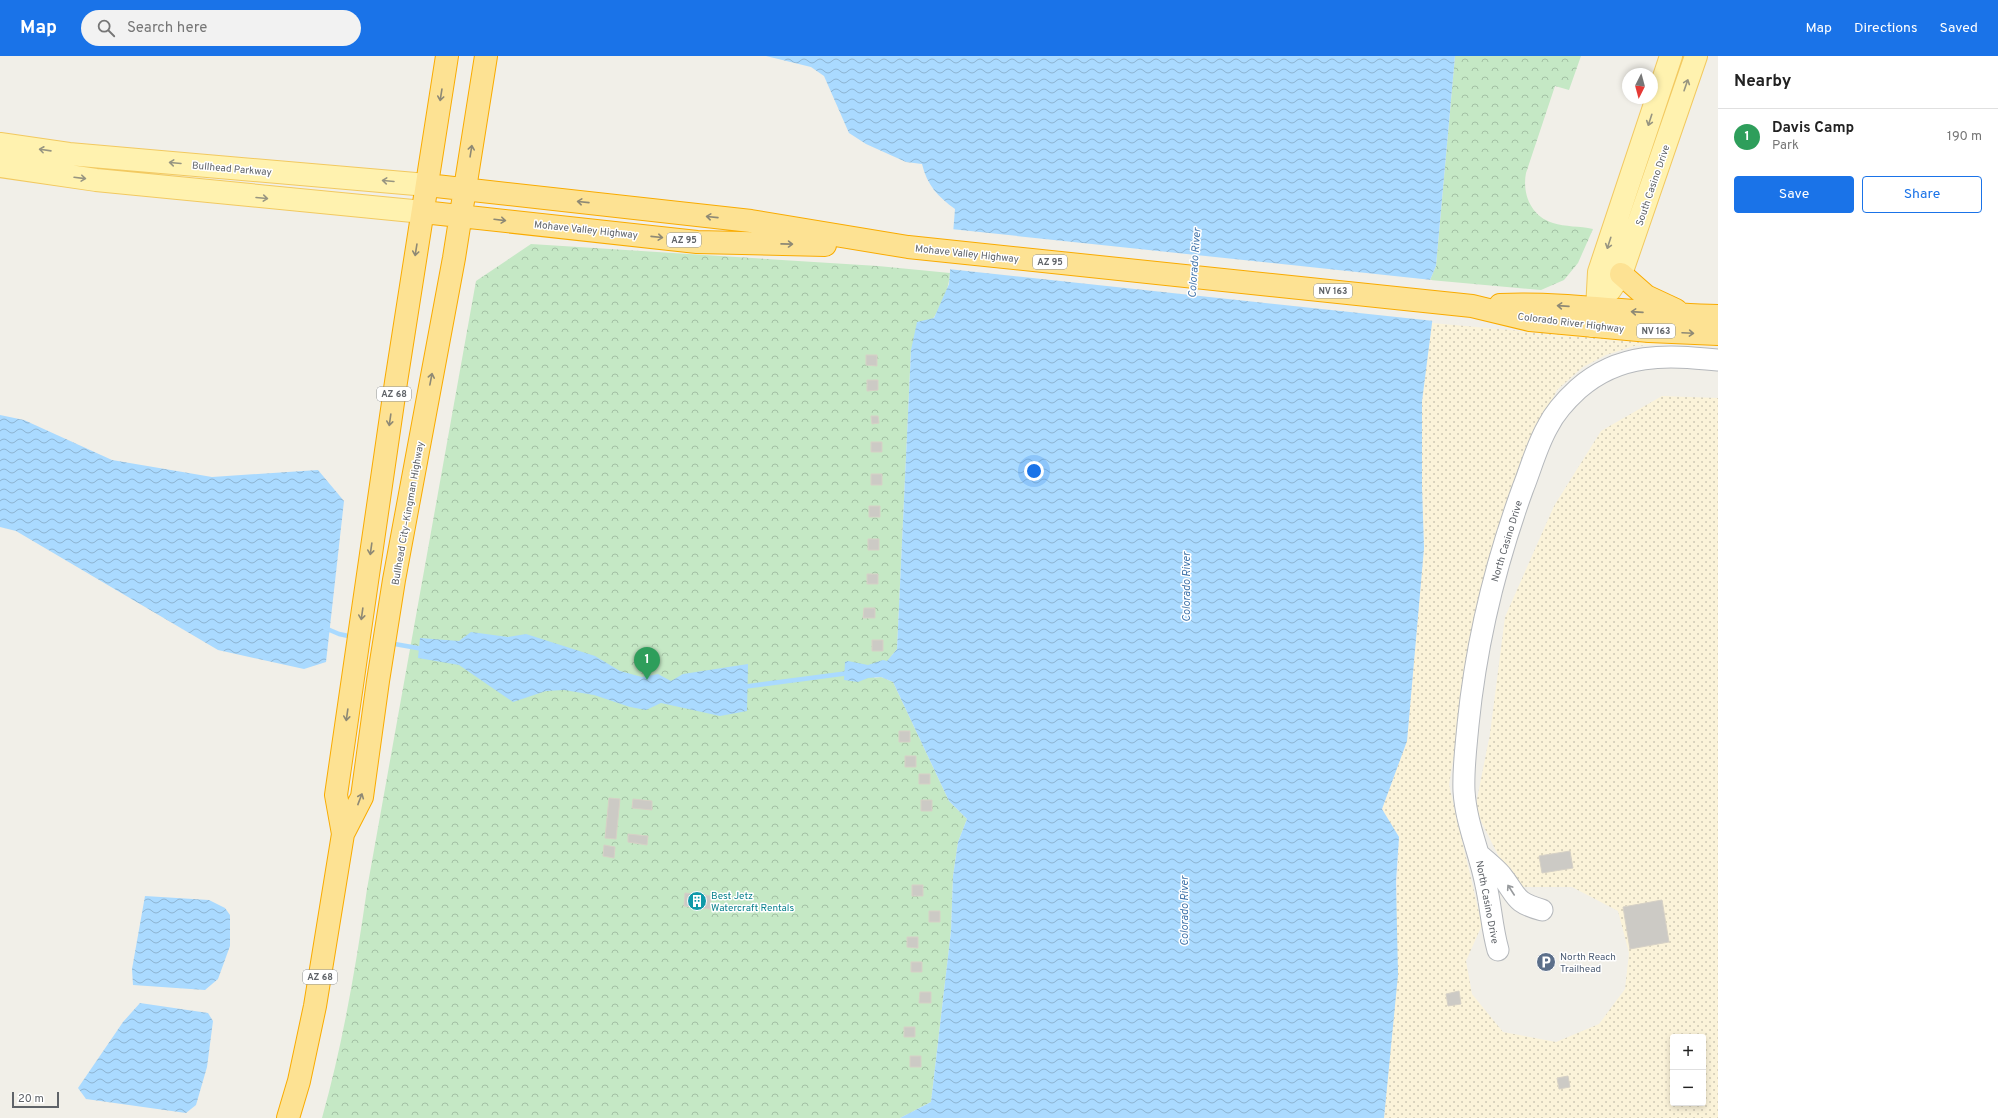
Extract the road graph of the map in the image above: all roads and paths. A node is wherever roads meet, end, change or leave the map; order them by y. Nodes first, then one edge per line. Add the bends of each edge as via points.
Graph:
1 (447, 56) edge
2 (486, 56) edge
3 (1671, 56) edge
4 (1696, 56) edge
5 (0, 144) edge
6 (0, 166) edge
7 (427, 185) junction
8 (465, 190) junction
9 (422, 212) junction
10 (461, 216) junction
11 (908, 247) junction
12 (1621, 274) junction
13 (1193, 276) joint
14 (1688, 315) junction
15 (1718, 316) edge
16 (1595, 317) junction
17 (1718, 334) edge
18 (1718, 360) edge
19 (343, 834) junction
20 (1478, 854) junction
21 (1542, 910) dead end
22 (1498, 950) dead end
23 (288, 1118) edge

1 -> 7 highway
8 -> 2 highway
3 -> 16 main road via 1599,272
12 -> 4 main road, South Casino Drive
7 -> 5 main road, Bullhead Parkway via 69,154
6 -> 9 main road via 96,180
7 - 8 highway, Bullhead Parkway
7 - 9 highway
8 - 10 highway, Bullhead City–Kingman Highway / AZ 68
11 -> 8 highway, Mohave Valley Highway / AZ 95 via 751,221
9 - 10 highway, Mohave Valley Highway / AZ 95
9 -> 19 highway, Bullhead City–Kingman Highway / AZ 68 via 336,795
10 -> 11 highway, Mohave Valley Highway / AZ 95 via 697,242
19 -> 10 highway, Bullhead City–Kingman Highway / AZ 68 via 362,797 394,580
11 - 13 highway, Mohave Valley Highway / AZ 95
12 - 14 highway via 1646,296
12 - 16 main road, South Casino Drive
13 - 16 highway, Colorado River Highway / NV 163 via 1472,306 1530,320
14 - 15 highway, Colorado River Highway / NV 163
14 -> 16 highway, Colorado River Highway / NV 163
16 -> 17 highway, Colorado River Highway / NV 163
18 - 20 street, North Casino Drive via 1669,356 1621,364 1601,373 1579,389 1556,412 1545,431 1506,534 1486,612 1471,692 1464,793
19 - 23 highway, Bullhead City–Kingman Highway / AZ 68 via 315,1006 299,1081
21 -> 20 street, North Casino Drive via 1516,899 1501,876
20 - 22 street, North Casino Drive

